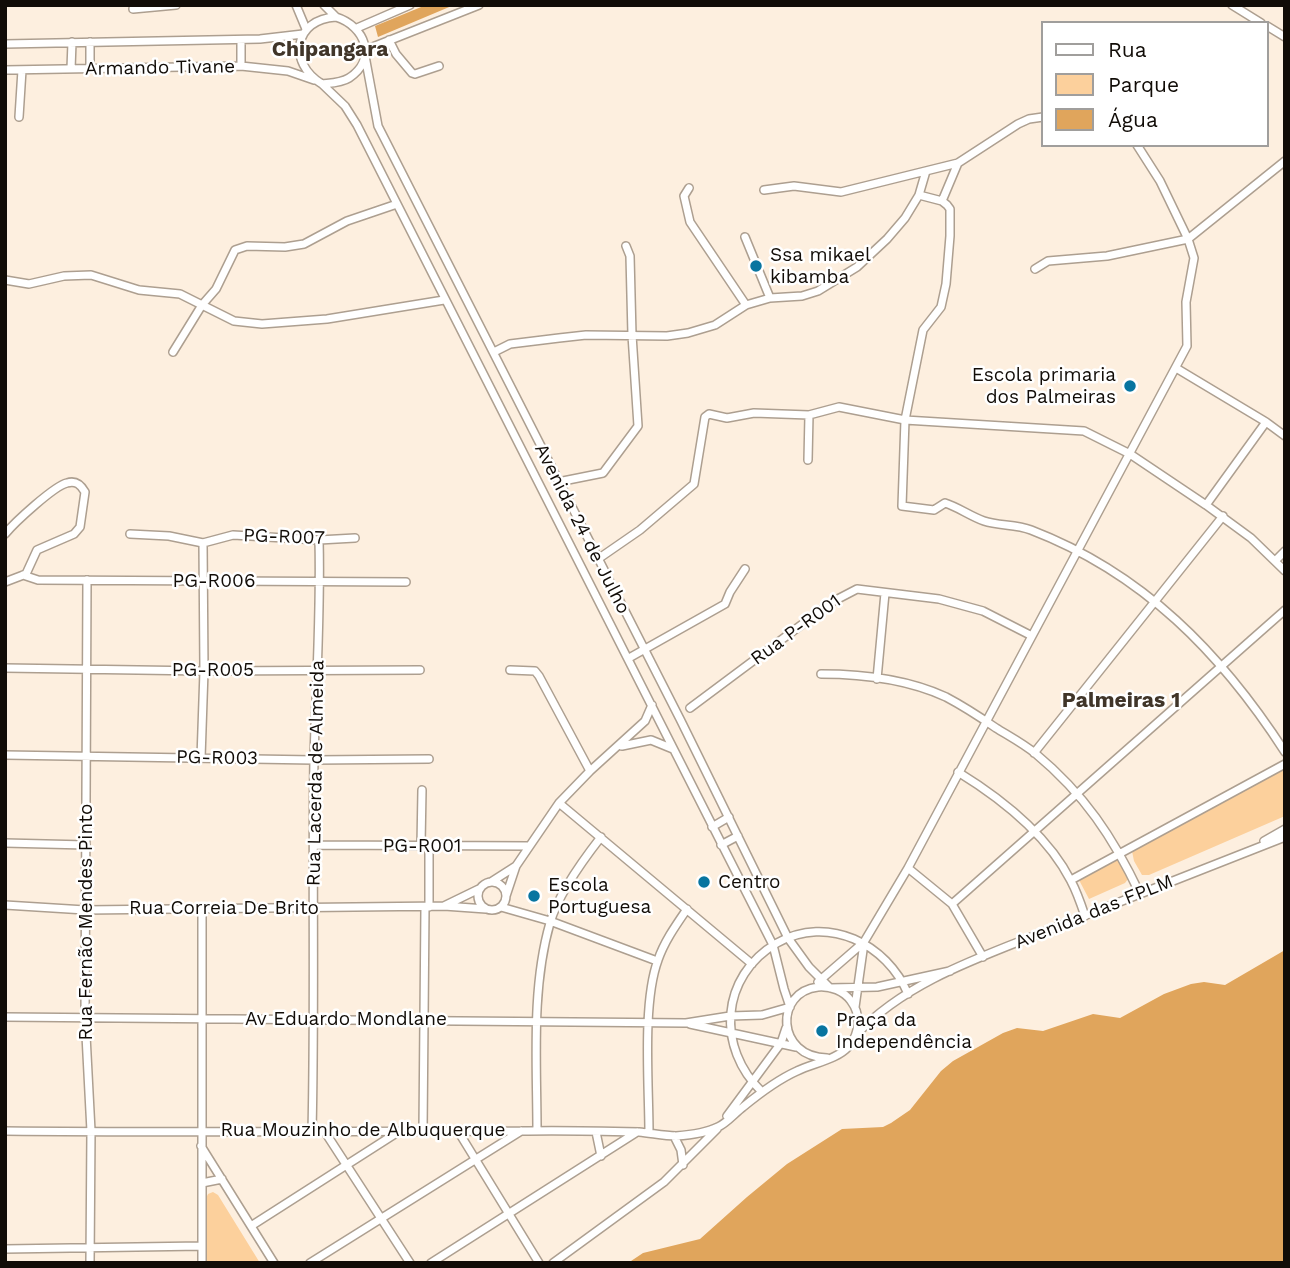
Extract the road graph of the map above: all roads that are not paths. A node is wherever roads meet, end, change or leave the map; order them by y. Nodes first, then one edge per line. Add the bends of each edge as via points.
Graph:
1 (176, 5) edge
2 (296, 5) edge
3 (324, 5) edge
4 (410, 5) edge
5 (479, 5) edge
6 (1232, 5) edge
7 (133, 9) dead end
8 (336, 17) junction
9 (1258, 21) edge
10 (1269, 27) edge
11 (357, 28) junction
12 (305, 31) junction
13 (1285, 37) edge
14 (241, 40) junction
15 (389, 40) junction
16 (72, 42) junction
17 (90, 42) junction
18 (5, 44) edge
19 (365, 52) junction
20 (241, 66) junction
21 (439, 66) dead end
22 (22, 69) junction
23 (71, 69) junction
24 (90, 69) junction
25 (5, 70) edge
26 (314, 80) junction
27 (322, 85) junction
28 (19, 117) dead end
29 (1042, 117) edge
30 (1138, 147) edge
31 (1285, 161) edge
32 (958, 163) junction
33 (926, 171) junction
34 (689, 188) dead end
35 (764, 190) dead end
36 (919, 195) junction
37 (942, 201) junction
38 (397, 204) junction
39 (745, 237) dead end
40 (1188, 239) junction
41 (626, 246) dead end
42 (1035, 269) dead end
43 (5, 280) edge
44 (770, 298) junction
45 (444, 300) junction
46 (202, 305) junction
47 (746, 305) junction
48 (632, 335) junction
49 (173, 352) dead end
50 (494, 352) junction
51 (1176, 368) junction
52 (809, 415) junction
53 (905, 420) junction
54 (1266, 422) junction
55 (1285, 436) edge
56 (1130, 454) junction
57 (547, 460) junction
58 (808, 460) dead end
59 (532, 468) junction
60 (556, 478) junction
61 (539, 482) junction
62 (1206, 505) junction
63 (1223, 516) junction
64 (5, 534) edge
65 (130, 534) dead end
66 (355, 538) dead end
67 (319, 540) junction
68 (203, 544) junction
69 (1078, 551) junction
70 (1285, 551) edge
71 (598, 559) junction
72 (1275, 561) junction
73 (745, 569) dead end
74 (1285, 571) edge
75 (23, 575) junction
76 (87, 580) junction
77 (320, 581) junction
78 (5, 582) edge
79 (202, 582) junction
80 (406, 582) dead end
81 (885, 593) junction
82 (1156, 601) junction
83 (1285, 610) edge
84 (635, 633) junction
85 (1032, 636) junction
86 (620, 641) junction
87 (643, 649) junction
88 (629, 657) junction
89 (1222, 664) junction
90 (5, 668) edge
91 (88, 669) junction
92 (317, 670) junction
93 (420, 670) dead end
94 (510, 670) dead end
95 (204, 671) junction
96 (821, 674) dead end
97 (877, 678) junction
98 (652, 705) junction
99 (690, 708) dead end
100 (985, 721) junction
101 (617, 747) junction
102 (673, 748) junction
103 (1285, 752) edge
104 (1034, 753) junction
105 (5, 755) edge
106 (87, 756) junction
107 (201, 758) junction
108 (429, 759) dead end
109 (314, 760) junction
110 (1285, 764) edge
111 (590, 771) junction
112 (958, 772) junction
113 (422, 790) dead end
114 (1076, 792) junction
115 (559, 803) junction
116 (729, 817) junction
117 (712, 827) junction
118 (1034, 830) junction
119 (1285, 830) edge
120 (601, 836) junction
121 (738, 836) junction
122 (1285, 837) edge
123 (5, 843) edge
124 (86, 845) junction
125 (315, 845) junction
126 (721, 845) junction
127 (425, 846) junction
128 (529, 846) junction
129 (1121, 852) junction
130 (1239, 854) junction
131 (516, 866) junction
132 (908, 868) junction
133 (1070, 880) junction
134 (491, 882) junction
135 (479, 889) junction
136 (1140, 894) junction
137 (506, 896) junction
138 (952, 904) junction
139 (5, 905) edge
140 (444, 906) junction
141 (501, 906) junction
142 (314, 907) junction
143 (427, 907) junction
144 (202, 908) junction
145 (486, 909) junction
146 (687, 909) junction
147 (85, 910) junction
148 (1086, 916) junction
149 (550, 921) junction
150 (788, 938) junction
151 (864, 942) junction
152 (774, 945) junction
153 (983, 957) junction
154 (657, 961) junction
155 (752, 964) junction
156 (950, 971) junction
157 (821, 979) junction
158 (903, 983) junction
159 (830, 988) junction
160 (811, 989) junction
161 (856, 989) junction
162 (908, 995) junction
163 (790, 1007) junction
164 (855, 1008) junction
165 (85, 1016) junction
166 (730, 1016) junction
167 (5, 1017) edge
168 (202, 1018) junction
169 (425, 1019) junction
170 (314, 1020) junction
171 (538, 1022) junction
172 (649, 1023) junction
173 (686, 1023) junction
174 (787, 1027) junction
175 (730, 1032) junction
176 (856, 1035) junction
177 (781, 1043) junction
178 (796, 1047) junction
179 (827, 1058) junction
180 (752, 1083) junction
181 (762, 1092) junction
182 (719, 1127) junction
183 (201, 1130) junction
184 (5, 1131) edge
185 (91, 1131) junction
186 (312, 1131) junction
187 (423, 1131) junction
188 (458, 1131) junction
189 (521, 1131) junction
190 (537, 1131) junction
191 (325, 1132) junction
192 (399, 1132) junction
193 (596, 1132) junction
194 (638, 1132) junction
195 (649, 1133) junction
196 (674, 1136) junction
197 (201, 1145) junction
198 (601, 1156) junction
199 (474, 1159) junction
200 (683, 1165) junction
201 (347, 1166) junction
202 (222, 1179) junction
203 (201, 1183) junction
204 (508, 1214) junction
205 (382, 1218) junction
206 (251, 1226) junction
207 (202, 1246) junction
208 (90, 1247) junction
209 (5, 1249) edge
210 (90, 1263) edge
211 (201, 1263) edge
212 (274, 1263) edge
213 (310, 1263) edge
214 (410, 1263) edge
215 (431, 1263) edge
216 (539, 1263) edge
217 (553, 1263) edge

1 - 7 street
2 - 12 street
3 - 8 street
4 - 11 street
5 - 15 street
6 - 9 street
8 - 11 street
8 - 12 street via 314,22
10 - 13 street
11 - 19 street
12 - 14 street, Armando Tivane
12 - 26 street via 299,53
14 - 17 street, Armando Tivane
14 - 20 street
15 - 19 street
15 - 21 street via 412,73
16 - 17 street, Armando Tivane
16 - 18 street, Armando Tivane
16 - 23 street
17 - 24 street
19 - 27 street via 351,77
19 - 50 street, Avenida 24 de Julho via 378,126
20 - 24 street, Armando Tivane
20 - 26 street, Armando Tivane via 288,71
22 - 23 street, Armando Tivane
22 - 25 street, Armando Tivane
22 - 28 street
23 - 24 street, Armando Tivane
26 - 27 street
27 - 38 street, Avenida 24 de Julho via 351,115
29 - 32 street via 1018,124
30 - 40 street
31 - 40 street
32 - 33 street
32 - 37 street
33 - 35 street via 841,192 794,186
33 - 36 street
34 - 47 street via 684,196 690,222
36 - 37 street
36 - 44 street via 887,239 840,278 802,296
37 - 53 street via 950,209 946,284 939,313 923,330
38 - 45 street, Avenida 24 de Julho
38 - 46 street via 304,244 240,247
39 - 44 street
40 - 42 street via 1107,256 1048,261
40 - 51 street via 1194,258 1186,302 1187,346
41 - 48 street
43 - 46 street via 29,284 90,275 139,289 180,294
44 - 47 street
45 - 46 street via 262,324 234,321
45 - 59 street, Avenida 24 de Julho
46 - 49 street
47 - 48 street via 702,330
48 - 50 street via 510,344
48 - 60 street via 638,426 603,472
50 - 57 street, Avenida 24 de Julho
51 - 54 street
51 - 56 street
52 - 53 street via 839,407
52 - 58 street
52 - 71 street via 754,412 727,418 709,414 694,484
53 - 56 street via 1084,431
53 - 69 street via 902,506 934,510 947,503 984,521 1027,528
54 - 55 street
54 - 62 street
56 - 62 street
56 - 69 street
57 - 59 street
57 - 60 street, Avenida 24 de Julho
59 - 61 street, Avenida 24 de Julho
60 - 61 street
60 - 71 street, Avenida 24 de Julho
61 - 86 street, Avenida 24 de Julho
62 - 63 street
63 - 72 street
63 - 82 street
64 - 75 street via 60,486 73,482 85,492 80,527 37,550
65 - 68 street, PG-R007
66 - 67 street, PG-R007
67 - 68 street, PG-R007 via 233,535
67 - 77 street, Rua Lacerda de Almeida
68 - 79 street
69 - 82 street
69 - 85 street
70 - 72 street
71 - 84 street, Avenida 24 de Julho
72 - 74 street
73 - 87 street via 725,604
75 - 76 street, PG-R006 via 38,580
75 - 78 street
76 - 79 street, PG-R006
76 - 91 street, Rua Fernão Mendes Pinto
77 - 79 street, PG-R006
77 - 80 street, PG-R006
77 - 92 street, Rua Lacerda de Almeida
79 - 95 street
81 - 85 street, Rua P-R001 via 962,604
81 - 97 street
81 - 99 street, Rua P-R001 via 851,590
82 - 89 street
82 - 104 street
83 - 89 street
84 - 86 street
84 - 87 street, Avenida 24 de Julho
85 - 100 street
86 - 88 street, Avenida 24 de Julho
87 - 88 street
87 - 116 street, Avenida 24 de Julho
88 - 98 street, Avenida 24 de Julho
89 - 103 street
89 - 114 street
90 - 91 street, PG-R005
91 - 95 street, PG-R005
91 - 106 street, Rua Fernão Mendes Pinto
92 - 93 street, PG-R005
92 - 95 street, PG-R005
92 - 109 street, Rua Lacerda de Almeida
94 - 111 street via 535,671
95 - 107 street
96 - 97 street
97 - 100 street via 948,698
98 - 101 street via 645,721
98 - 102 street, Avenida 24 de Julho
100 - 104 street
100 - 112 street
101 - 102 street via 645,739
101 - 111 street
102 - 117 street, Avenida 24 de Julho
104 - 114 street
105 - 106 street, PG-R003
106 - 107 street, PG-R003
106 - 124 street, Rua Fernão Mendes Pinto
107 - 109 street, PG-R003
108 - 109 street, PG-R003
109 - 125 street, Rua Lacerda de Almeida
110 - 129 street
111 - 115 street
112 - 118 street
112 - 132 street
113 - 127 street
114 - 118 street
114 - 129 street
115 - 120 street
115 - 128 street
116 - 117 street
116 - 121 street, Avenida 24 de Julho
117 - 126 street, Avenida 24 de Julho
118 - 133 street
118 - 138 street
119 - 130 street
120 - 146 street
120 - 149 street via 580,864
121 - 126 street
121 - 150 street, Avenida 24 de Julho
122 - 130 street
123 - 124 street
124 - 147 street, Rua Fernão Mendes Pinto
125 - 127 street, PG-R001
125 - 142 street, Rua Lacerda de Almeida
126 - 152 street, Avenida 24 de Julho
127 - 128 street, PG-R001
127 - 143 street
128 - 131 street
129 - 133 street
129 - 136 street
130 - 136 street, Avenida das FPLM
131 - 134 street
131 - 137 street
132 - 138 street
132 - 151 street
133 - 148 street
134 - 135 street
134 - 137 street via 503,887
135 - 140 street
135 - 145 street via 478,898
136 - 148 street, Avenida das FPLM
137 - 141 street
138 - 153 street
139 - 147 street, Rua Correia De Brito
140 - 143 street, Rua Correia De Brito
140 - 145 street
141 - 145 street
141 - 149 street
142 - 143 street, Rua Correia De Brito
142 - 144 street, Rua Correia De Brito
142 - 170 street, Rua Lacerda de Almeida
143 - 169 street
144 - 147 street, Rua Correia De Brito
144 - 168 street
146 - 154 street
146 - 155 street
147 - 165 street, Rua Fernão Mendes Pinto
148 - 153 street, Avenida das FPLM
149 - 154 street
149 - 171 street via 541,965
150 - 151 street via 821,931
150 - 152 street
150 - 157 street, Avenida 24 de Julho
151 - 157 street
151 - 158 street via 888,961
151 - 161 street
152 - 155 street
152 - 163 street, Avenida 24 de Julho
153 - 156 street, Avenida das FPLM
154 - 172 street
155 - 166 street via 734,997
156 - 158 street, Avenida das FPLM
156 - 162 street, Avenida das FPLM
157 - 159 street, Avenida 24 de Julho
157 - 160 street
158 - 161 street, Avenida das FPLM
158 - 162 street
159 - 160 street
159 - 161 street, Avenida das FPLM
159 - 164 street via 845,995
160 - 163 street
161 - 164 street
162 - 176 street, Avenida das FPLM via 876,1014
163 - 166 street via 762,1016
163 - 174 street
164 - 176 street
165 - 167 street, Av Eduardo Mondlane
165 - 168 street, Av Eduardo Mondlane
165 - 185 street, Rua Fernão Mendes Pinto
166 - 173 street
166 - 175 street
168 - 170 street, Av Eduardo Mondlane
168 - 183 street
169 - 170 street, Av Eduardo Mondlane
169 - 171 street, Av Eduardo Mondlane
169 - 187 street
170 - 186 street, Rua Lacerda de Almeida
171 - 172 street, Av Eduardo Mondlane
171 - 190 street
172 - 173 street, Av Eduardo Mondlane
172 - 195 street
173 - 175 street
174 - 177 street
174 - 178 street
175 - 177 street
175 - 180 street via 733,1048
176 - 179 street via 845,1051
177 - 178 street
177 - 180 street
178 - 179 street via 816,1058
179 - 181 street
180 - 181 street
180 - 182 street
181 - 182 street
182 - 196 street, Rua Mouzinho de Albuquerque
182 - 200 street
183 - 185 street, Rua Mouzinho de Albuquerque
183 - 186 street, Rua Mouzinho de Albuquerque
183 - 197 street
184 - 185 street, Rua Mouzinho de Albuquerque
185 - 208 street, Rua Fernão Mendes Pinto
186 - 191 street, Rua Mouzinho de Albuquerque
187 - 188 street, Rua Mouzinho de Albuquerque
187 - 192 street, Rua Mouzinho de Albuquerque
188 - 189 street, Rua Mouzinho de Albuquerque
188 - 199 street
189 - 190 street, Rua Mouzinho de Albuquerque
189 - 199 street
190 - 193 street, Rua Mouzinho de Albuquerque
191 - 192 street, Rua Mouzinho de Albuquerque
191 - 201 street
192 - 201 street
193 - 194 street, Rua Mouzinho de Albuquerque
193 - 198 street
194 - 195 street, Rua Mouzinho de Albuquerque
194 - 198 street
195 - 196 street, Rua Mouzinho de Albuquerque
196 - 200 street
197 - 202 street
197 - 203 street
198 - 204 street
199 - 204 street
199 - 205 street
200 - 217 street
201 - 205 street
201 - 206 street
202 - 203 street
202 - 206 street
203 - 207 street
204 - 215 street
204 - 216 street
205 - 213 street
205 - 214 street
206 - 212 street
207 - 208 street
207 - 211 street
208 - 209 street
208 - 210 street, Rua Fernão Mendes Pinto

